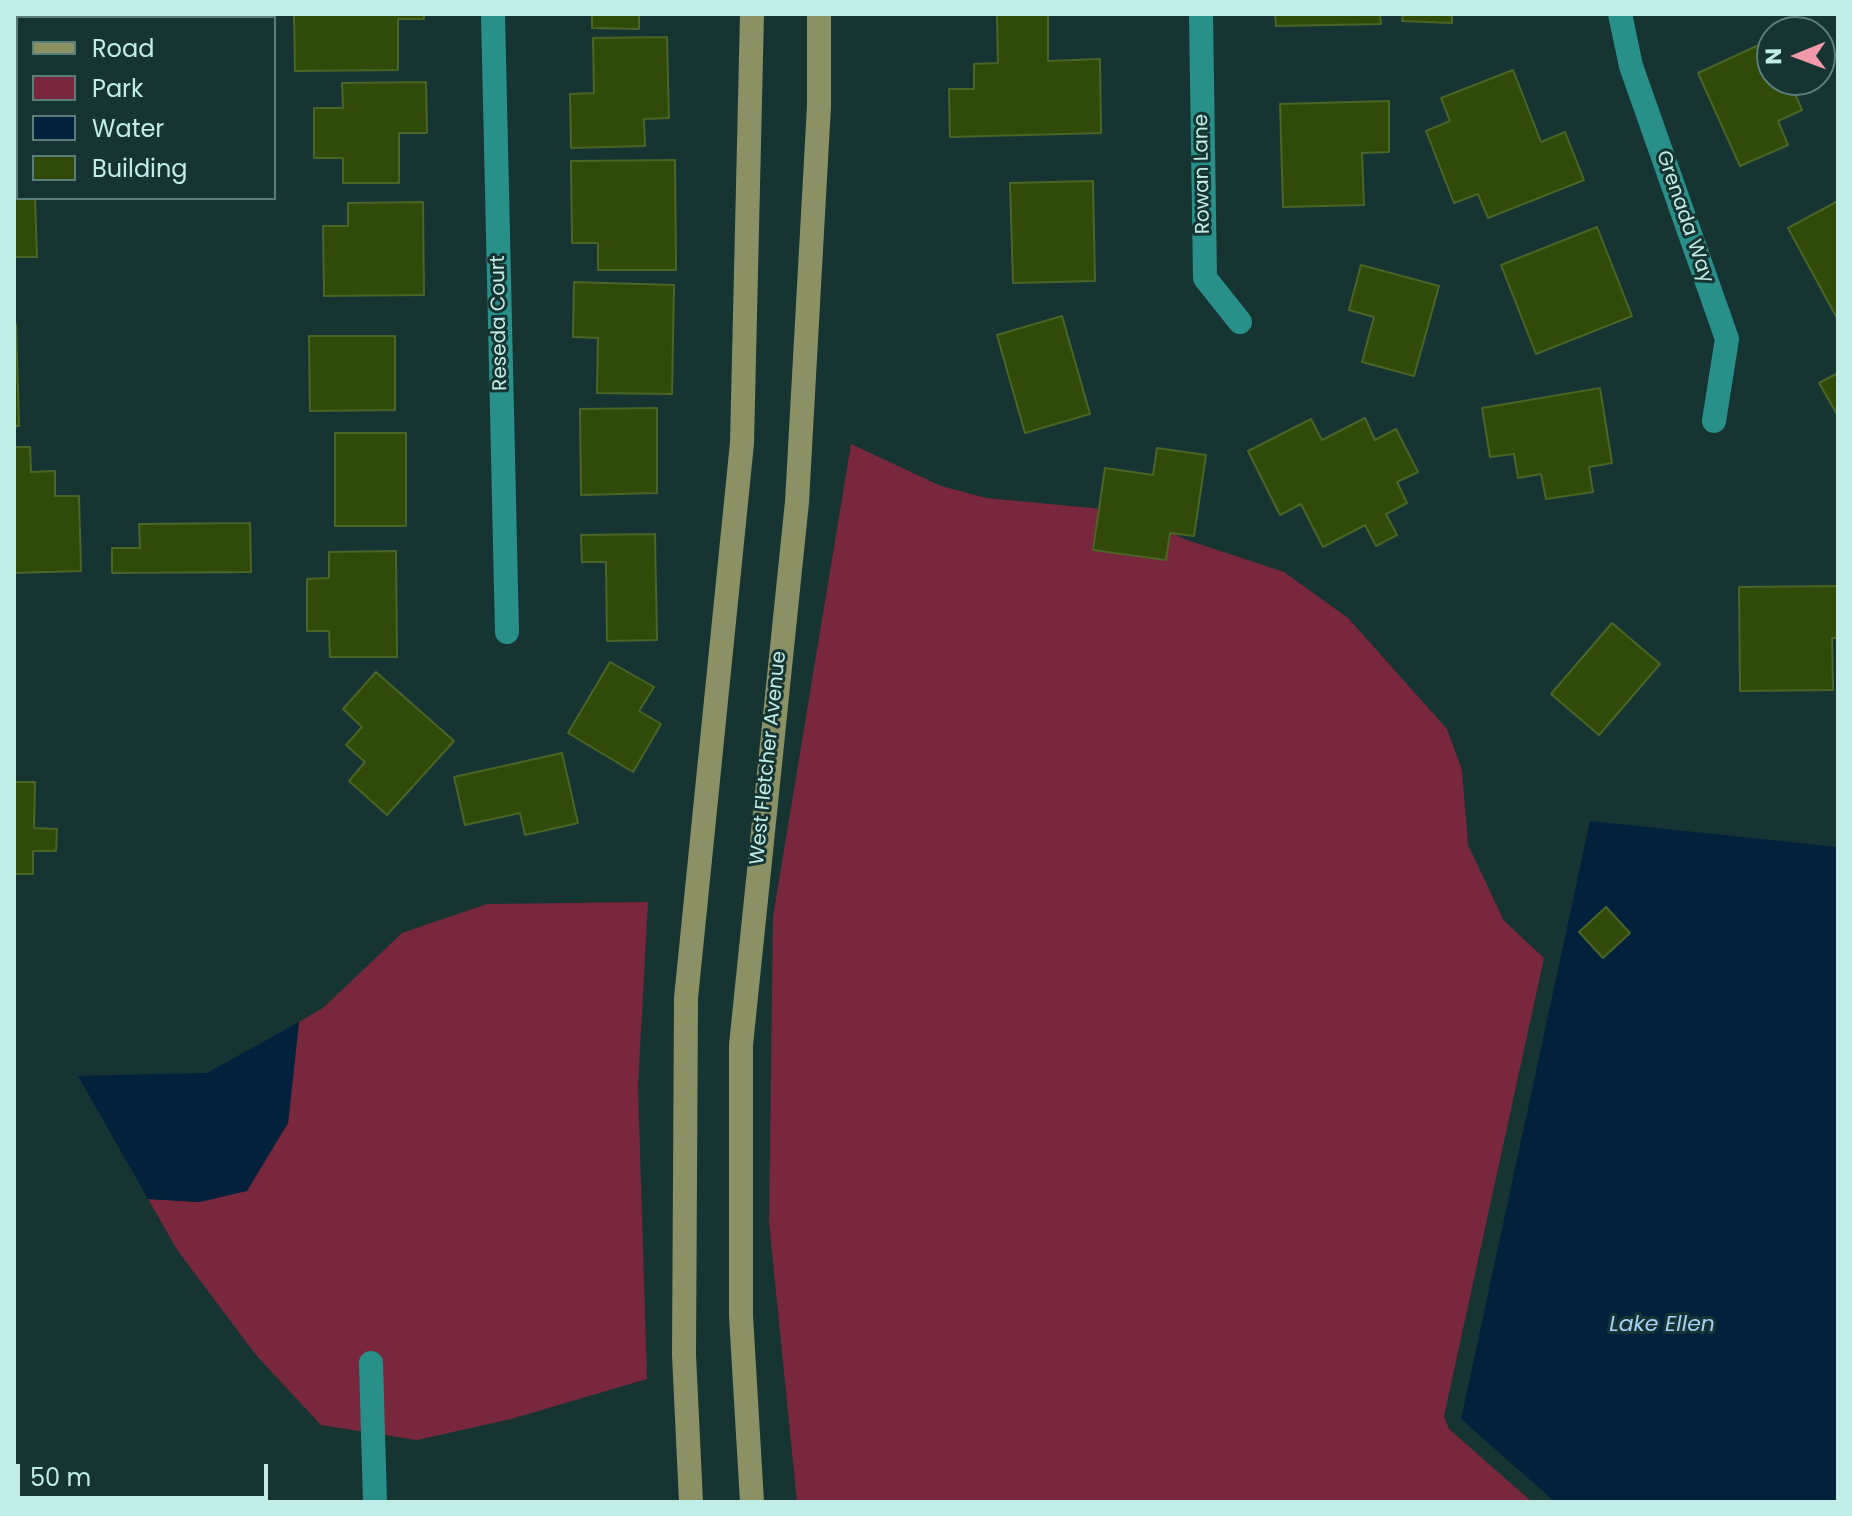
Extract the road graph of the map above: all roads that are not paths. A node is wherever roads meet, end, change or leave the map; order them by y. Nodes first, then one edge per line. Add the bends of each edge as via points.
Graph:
1 (493, 14) edge
2 (752, 14) edge
3 (819, 14) edge
4 (1201, 14) edge
5 (1620, 14) edge
6 (1240, 322) dead end
7 (1714, 421) dead end
8 (507, 632) dead end
9 (371, 1363) dead end
10 (375, 1502) edge
11 (691, 1502) edge
12 (752, 1502) edge

1 - 8 street, Reseda Court
2 - 11 main road via 742,443 686,998 684,1355
3 - 12 main road, West Fletcher Avenue via 819,106 797,502 741,1045 741,1316
4 - 6 street, Rowan Lane via 1205,278
5 - 7 street, Grenada Way via 1631,66 1727,339
9 - 10 street

